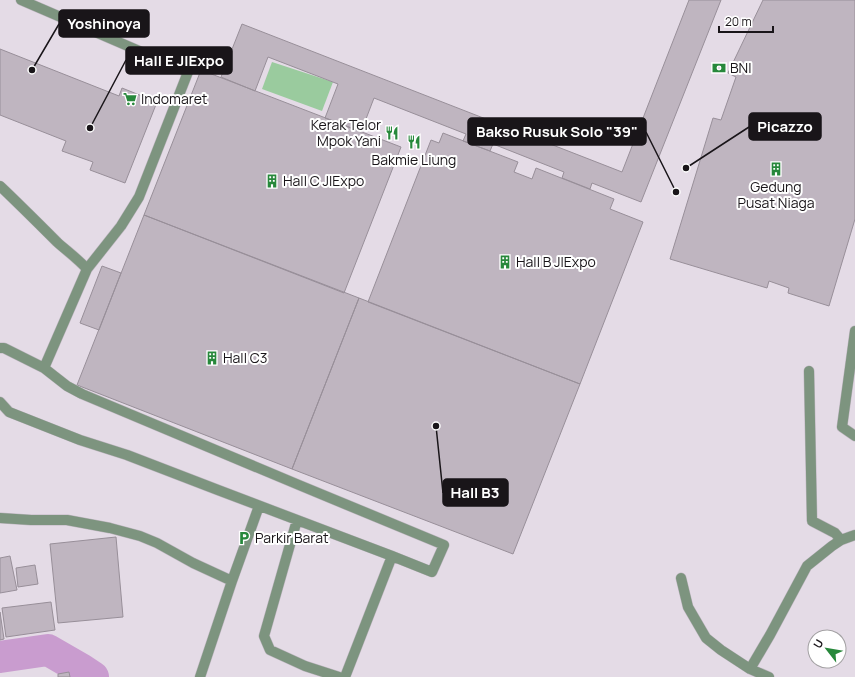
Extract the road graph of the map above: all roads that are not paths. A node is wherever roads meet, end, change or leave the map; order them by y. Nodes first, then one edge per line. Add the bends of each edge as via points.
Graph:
1 (21, 0) edge
2 (0, 186) edge
3 (87, 269) junction
4 (855, 331) edge
5 (0, 348) edge
6 (44, 368) junction
7 (808, 371) dead end
8 (0, 402) edge
9 (855, 436) edge
10 (259, 506) junction
11 (0, 518) edge
12 (297, 520) junction
13 (855, 535) edge
14 (842, 540) junction
15 (392, 556) junction
16 (681, 578) dead end
17 (232, 581) junction
18 (750, 669) junction
19 (200, 677) edge
20 (339, 677) edge
21 (345, 677) edge
22 (770, 677) edge

1 - 3 lane via 188,72 139,197 121,226
2 - 3 lane
3 - 6 lane
4 - 9 lane via 842,427
5 - 6 lane
6 - 15 lane via 82,394 444,545 432,572
7 - 14 lane via 812,521 835,533
8 - 10 lane via 9,412
10 - 12 lane
10 - 17 lane
11 - 17 lane via 67,520 140,536
12 - 15 lane
12 - 20 lane via 264,636 270,650 305,666
13 - 14 lane
14 - 18 lane via 806,566
15 - 21 lane
16 - 18 lane via 688,607 706,638
17 - 19 lane
18 - 22 lane

